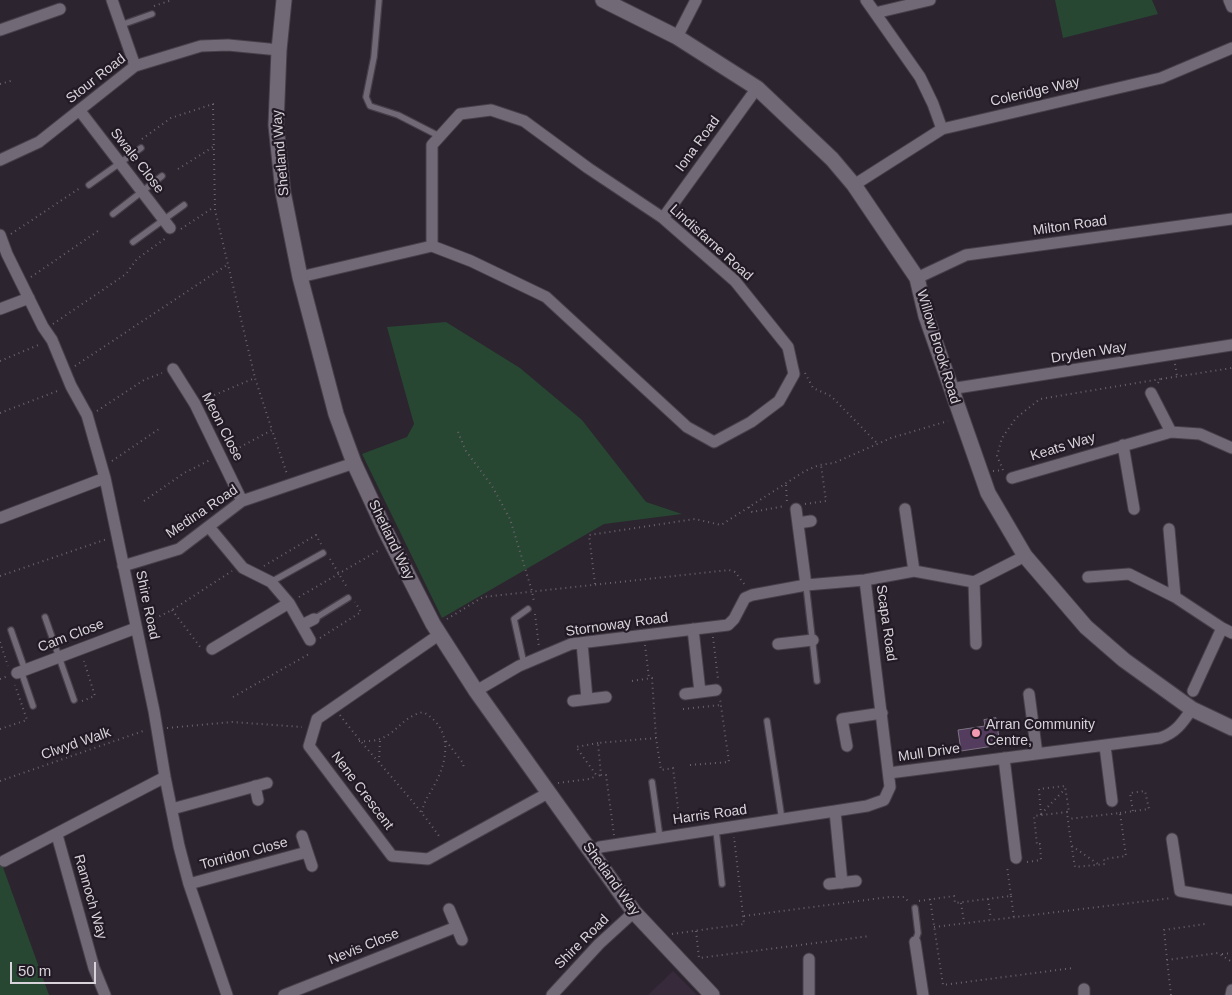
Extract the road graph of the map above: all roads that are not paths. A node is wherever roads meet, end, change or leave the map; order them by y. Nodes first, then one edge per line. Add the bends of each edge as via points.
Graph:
1 (112, 0) edge
2 (284, 0) edge
3 (379, 0) edge
4 (603, 0) edge
5 (696, 0) edge
6 (866, 0) edge
7 (930, 0) edge
8 (1229, 0) edge
9 (1232, 7) edge
10 (60, 9) dead end
11 (152, 14) road end
12 (875, 14) junction
13 (120, 25) junction
14 (0, 30) edge
15 (677, 37) junction
16 (1232, 48) edge
17 (279, 50) junction
18 (134, 66) junction
19 (757, 88) junction
20 (80, 111) junction
21 (942, 129) junction
22 (439, 136) junction
23 (141, 148) dead end
24 (0, 160) edge
25 (119, 163) junction
26 (162, 176) dead end
27 (89, 185) dead end
28 (854, 185) junction
29 (141, 192) junction
30 (184, 205) dead end
31 (113, 214) dead end
32 (662, 218) junction
33 (1232, 219) edge
34 (168, 230) junction
35 (1, 237) edge
36 (133, 242) dead end
37 (432, 246) junction
38 (300, 277) junction
39 (917, 278) junction
40 (29, 298) junction
41 (0, 309) edge
42 (1232, 346) edge
43 (173, 369) road end
44 (950, 390) junction
45 (1151, 393) road end
46 (1170, 432) junction
47 (1123, 445) junction
48 (1232, 448) edge
49 (354, 462) junction
50 (103, 472) junction
51 (1012, 478) road end
52 (242, 500) junction
53 (800, 506) road end
54 (1134, 508) dead end
55 (906, 509) dead end
56 (0, 518) edge
57 (811, 521) dead end
58 (798, 522) junction
59 (209, 527) junction
60 (1168, 529) dead end
61 (324, 552) road end
62 (1025, 556) junction
63 (123, 566) junction
64 (914, 571) junction
65 (1088, 577) dead end
66 (864, 580) junction
67 (270, 582) junction
68 (974, 582) junction
69 (806, 585) junction
70 (752, 595) joint
71 (1175, 597) junction
72 (348, 598) dead end
73 (289, 603) junction
74 (528, 609) dead end
75 (45, 617) dead end
76 (314, 619) joint
77 (302, 625) junction
78 (136, 628) junction
79 (692, 629) junction
80 (11, 630) dead end
81 (437, 630) junction
82 (1227, 630) edge
83 (310, 640) road end
84 (812, 640) junction
85 (582, 643) junction
86 (778, 644) dead end
87 (976, 644) dead end
88 (212, 649) road end
89 (60, 656) junction
90 (524, 664) junction
91 (877, 670) joint
92 (17, 673) junction
93 (817, 681) dead end
94 (718, 689) road end
95 (476, 690) junction
96 (1193, 690) dead end
97 (700, 692) junction
98 (685, 694) dead end
99 (1028, 694) dead end
100 (606, 697) dead end
101 (587, 699) junction
102 (77, 701) road end
103 (572, 701) dead end
104 (33, 706) dead end
105 (1192, 709) junction
106 (882, 713) junction
107 (767, 721) dead end
108 (1232, 728) edge
109 (847, 746) dead end
110 (1105, 746) junction
111 (1037, 754) junction
112 (1004, 758) junction
113 (889, 773) junction
114 (165, 777) junction
115 (652, 782) dead end
116 (267, 783) dead end
117 (254, 786) junction
118 (547, 790) junction
119 (258, 800) dead end
120 (1112, 801) dead end
121 (172, 809) junction
122 (834, 811) junction
123 (782, 820) junction
124 (716, 830) junction
125 (57, 835) junction
126 (302, 836) dead end
127 (660, 838) junction
128 (1172, 839) dead end
129 (307, 852) junction
130 (592, 853) junction
131 (4, 860) edge
132 (1020, 860) road end
133 (312, 866) dead end
134 (856, 881) dead end
135 (842, 883) junction
136 (188, 884) junction
137 (722, 884) dead end
138 (829, 884) dead end
139 (1232, 900) edge
140 (915, 908) road end
141 (449, 910) dead end
142 (634, 912) junction
143 (456, 927) junction
144 (462, 940) dead end
145 (915, 942) joint
146 (809, 959) dead end
147 (1232, 990) edge
148 (105, 995) edge
149 (227, 995) edge
150 (284, 995) edge
151 (552, 995) edge
152 (712, 995) edge
153 (809, 995) edge
154 (923, 995) edge
155 (1231, 995) edge

1 - 13 street
2 - 17 street, Shetland Way
3 - 22 lane via 367,102
4 - 15 street, Willow Brook Road
5 - 15 street
6 - 12 street
7 - 12 street
8 - 9 street
10 - 14 street
11 - 13 lane
12 - 21 street via 920,77
13 - 18 street
15 - 19 street, Willow Brook Road
16 - 21 street, Coleridge Way via 1161,78
17 - 18 street, Stour Road via 201,46
17 - 38 street, Shetland Way via 276,125 283,192
18 - 20 street, Stour Road
19 - 28 street, Willow Brook Road via 832,158
19 - 32 street, Iona Road
20 - 24 street, Stour Road via 39,142
20 - 25 street, Swale Close
21 - 28 street, Coleridge Way
22 - 32 street, Lindisfarne Road via 460,114 491,110 524,121
22 - 37 street, Lindisfarne Road via 432,145
23 - 25 lane
25 - 27 lane
25 - 29 street, Swale Close
26 - 29 lane
28 - 39 street, Willow Brook Road
29 - 31 lane
29 - 34 street, Swale Close
30 - 34 lane
32 - 37 street, Lindisfarne Road via 735,281 788,347 794,374 779,400 751,422 714,442 687,427 546,297
33 - 39 street, Milton Road via 966,255
34 - 36 lane
35 - 40 street, Shire Road
37 - 38 street
38 - 49 street, Shetland Way via 336,414
39 - 44 street, Willow Brook Road
40 - 41 street
40 - 50 street, Shire Road via 87,415
42 - 44 street, Dryden Way
43 - 52 street, Meon Close via 195,404
44 - 62 street, Willow Brook Road via 988,493
45 - 46 street
46 - 47 street, Keats Way
46 - 48 street, Keats Way via 1200,434
47 - 51 street, Keats Way
47 - 54 street
49 - 52 street, Medina Road
49 - 81 street, Shetland Way
50 - 56 street
50 - 63 street, Shire Road
52 - 59 street, Medina Road
53 - 58 street
55 - 64 street
57 - 58 street
58 - 69 street
59 - 63 street, Medina Road via 179,550
59 - 67 street via 240,565
60 - 71 street
61 - 67 lane
62 - 68 street
62 - 105 street, Willow Brook Road via 1086,627 1124,660
63 - 78 street, Shire Road
64 - 66 street, Scapa Road
64 - 68 street, Scapa Road
65 - 71 street via 1129,574
66 - 69 street, Scapa Road
66 - 91 street, Scapa Road
67 - 73 street
68 - 87 street
69 - 70 street, Scapa Road
69 - 84 lane
70 - 79 street, Stornoway Road via 745,598 728,626
71 - 82 street
72 - 76 lane
73 - 77 street
73 - 88 street
74 - 90 lane via 514,619
75 - 89 lane
76 - 77 street
77 - 83 street
78 - 89 street, Cam Close
78 - 114 street, Shire Road
79 - 85 street, Stornoway Road
79 - 97 street
80 - 92 lane
81 - 95 street, Shetland Way
81 - 118 street, Nene Crescent via 317,719 309,746 392,856 428,859
82 - 96 street
84 - 86 street
84 - 93 lane
85 - 90 street, Stornoway Road via 571,644
85 - 101 street
89 - 92 street, Cam Close
89 - 102 lane
90 - 95 street, Stornoway Road
91 - 106 street, Harris Road
92 - 104 lane
94 - 97 street
95 - 118 street, Shetland Way
97 - 98 street
99 - 111 street
100 - 101 street
101 - 103 street
105 - 108 street, Willow Brook Road
105 - 110 street, Mull Drive via 1183,723 1168,735
106 - 109 street via 842,719
106 - 113 street, Harris Road
107 - 123 lane
110 - 111 street, Mull Drive
110 - 120 street
111 - 112 street, Mull Drive
112 - 113 street, Mull Drive
112 - 132 street
113 - 122 street, Harris Road via 890,786 884,800
114 - 121 street, Shire Road
114 - 125 street
115 - 127 lane
116 - 117 street
117 - 119 street
117 - 121 street
118 - 130 street, Shetland Way
121 - 136 street, Shire Road
122 - 123 street, Harris Road
122 - 135 street
123 - 124 street, Harris Road
124 - 127 street, Harris Road
124 - 137 lane
125 - 131 street
125 - 148 street, Rannoch Way via 94,968
126 - 129 street
127 - 130 street, Harris Road via 600,847
128 - 139 street via 1180,891
129 - 133 street
129 - 136 street, Torridon Close
130 - 142 street, Shetland Way
134 - 135 street
135 - 138 street
136 - 149 street, Shire Road
140 - 145 lane via 918,933
141 - 143 street
142 - 151 street, Shire Road
142 - 152 street, Shetland Way
143 - 144 street
143 - 150 street, Nevis Close
145 - 154 street
146 - 153 street
147 - 155 street

